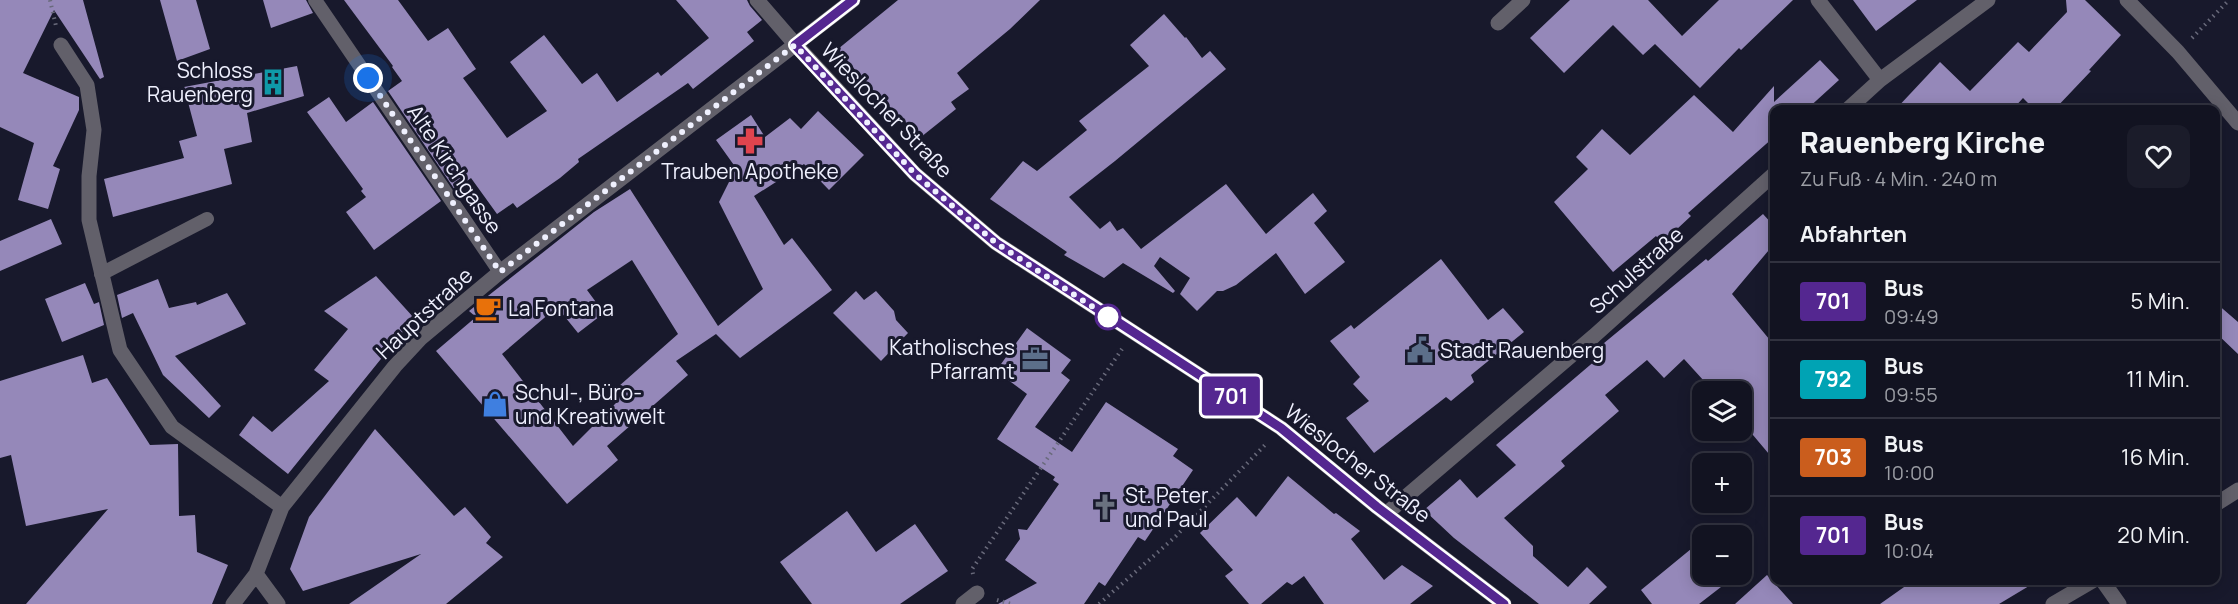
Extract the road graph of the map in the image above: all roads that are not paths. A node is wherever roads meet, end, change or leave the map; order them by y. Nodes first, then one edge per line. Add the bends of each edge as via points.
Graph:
1 (315, 0) edge
2 (757, 0) edge
3 (853, 0) edge
4 (1523, 0) edge
5 (1818, 0) edge
6 (1988, 0) edge
7 (2127, 0) edge
8 (1498, 23) dead end
9 (61, 45) dead end
10 (795, 45) junction
11 (1880, 80) junction
12 (1852, 105) edge
13 (2238, 123) edge
14 (1770, 178) edge
15 (207, 219) dead end
16 (500, 272) junction
17 (101, 274) junction
18 (2238, 490) edge
19 (2220, 501) edge
20 (282, 507) junction
21 (1387, 513) junction
22 (256, 574) junction
23 (2085, 585) edge
24 (2106, 585) edge
25 (977, 593) road end
26 (233, 604) edge
27 (278, 604) edge
28 (963, 604) edge
29 (1504, 604) edge
30 (2053, 604) edge
31 (2120, 604) edge

1 - 16 lane, Alte Kirchgasse
2 - 10 street, Wieslocher Straße
3 - 10 street, Hauptstraße
4 - 8 street
5 - 11 street
6 - 11 street
7 - 13 street via 2178,52
9 - 17 street via 87,85 94,130 89,220
10 - 16 street, Hauptstraße
10 - 21 street, Wieslocher Straße via 915,174 996,243 1281,428
11 - 12 street
14 - 21 street, Schulstraße via 1594,336
15 - 17 lane
16 - 20 street, Hauptstraße via 421,338 395,366
17 - 20 street via 120,350 172,427
18 - 19 street
20 - 22 street, Hauptstraße
21 - 29 street, Wieslocher Straße
22 - 26 street, Hauptstraße
22 - 27 street
23 - 30 street
24 - 31 street
25 - 28 street

